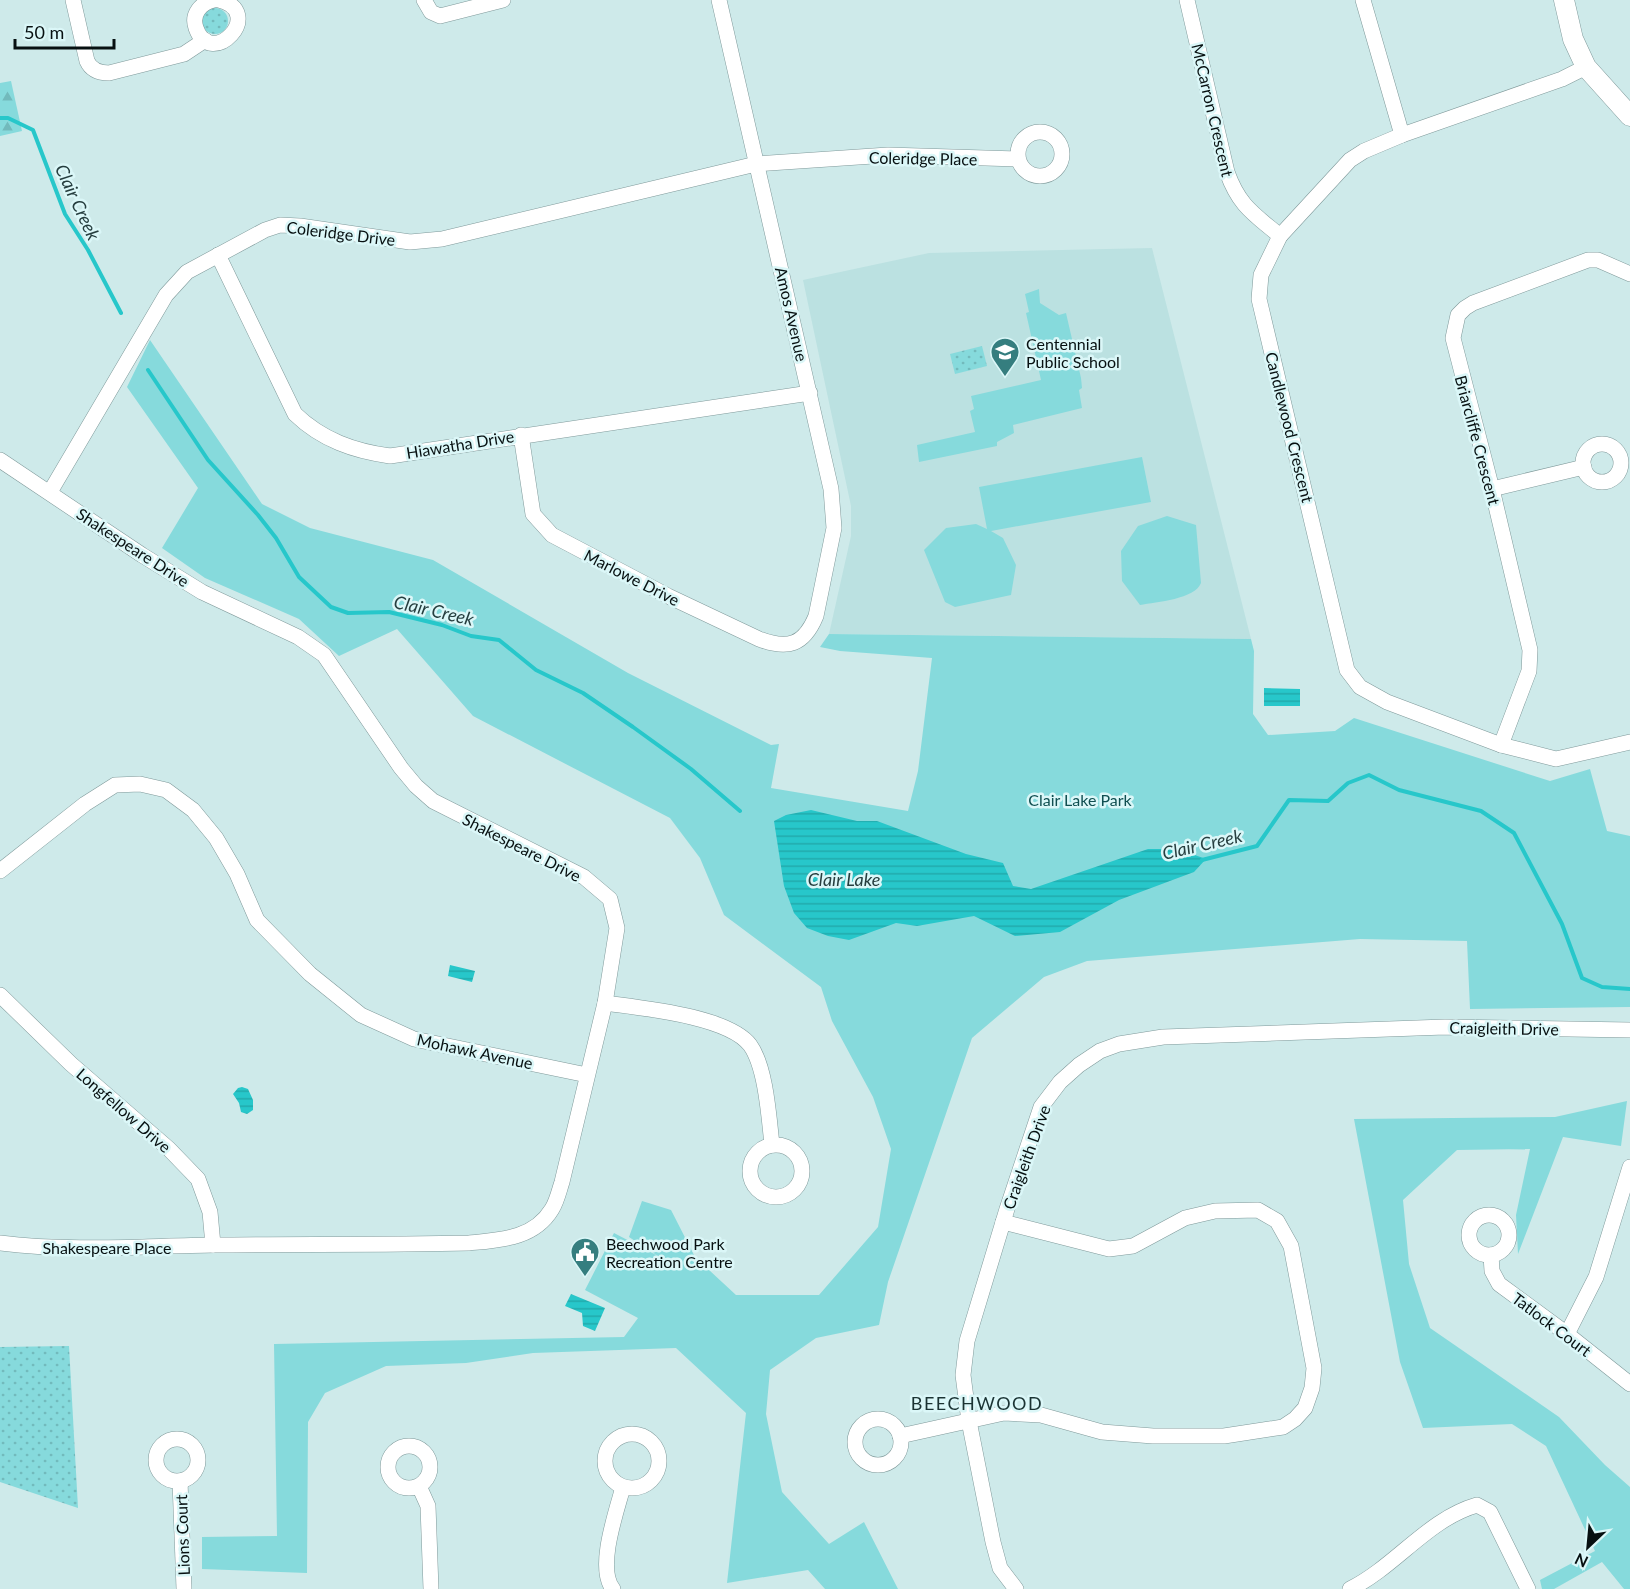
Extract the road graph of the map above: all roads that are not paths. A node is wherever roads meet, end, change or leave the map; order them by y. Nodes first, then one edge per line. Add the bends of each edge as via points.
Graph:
1 (73, 0) edge
2 (214, 0) edge
3 (219, 0) edge
4 (424, 0) edge
5 (503, 0) edge
6 (719, 0) edge
7 (1187, 0) edge
8 (1363, 0) edge
9 (1564, 0) edge
10 (205, 40) junction
11 (1586, 67) junction
12 (1630, 116) edge
13 (1402, 135) junction
14 (1018, 159) dead end
15 (756, 164) junction
16 (1280, 236) junction
17 (218, 255) junction
18 (1630, 274) edge
19 (810, 393) junction
20 (521, 435) junction
21 (0, 460) edge
22 (1584, 467) dead end
23 (1492, 489) junction
24 (50, 492) junction
25 (811, 630) joint
26 (1630, 742) edge
27 (1501, 745) junction
28 (0, 871) edge
29 (0, 995) edge
30 (605, 1003) junction
31 (1630, 1030) edge
32 (587, 1075) junction
33 (772, 1144) dead end
34 (1630, 1167) edge
35 (1003, 1222) junction
36 (0, 1243) edge
37 (213, 1245) junction
38 (1491, 1255) dead end
39 (1567, 1334) junction
40 (1630, 1384) edge
41 (969, 1421) junction
42 (900, 1436) dead end
43 (180, 1481) dead end
44 (418, 1486) dead end
45 (623, 1487) dead end
46 (184, 1589) edge
47 (431, 1589) edge
48 (613, 1589) edge
49 (1016, 1589) edge
50 (1350, 1589) edge
51 (1528, 1589) edge

1 - 10 street via 87,60 100,72 183,54
2 - 10 street via 204,3 195,15 196,29
3 - 10 street via 235,11 236,31 226,41
4 - 5 street via 431,12 440,16
6 - 15 street, Amos Avenue
7 - 16 street, McCarron Crescent via 1232,189 1241,203
8 - 13 street
9 - 11 street via 1573,39
11 - 12 street
11 - 13 street, Candlewood Crescent
13 - 16 street, Candlewood Crescent via 1350,160
14 - 15 street, Coleridge Place via 888,155
15 - 17 street, Coleridge Drive via 442,239 410,242 288,225 265,230
15 - 19 street, Amos Avenue
16 - 27 street, Candlewood Crescent via 1261,275 1259,299 1347,670 1360,687 1387,702
17 - 20 street, Hiawatha Drive via 295,414 308,427 349,448 390,456
17 - 24 street, Coleridge Drive via 188,272 166,295
18 - 23 street, Briarcliffe Crescent via 1598,260 1588,260 1473,303 1458,315 1453,338
19 - 20 street, Hiawatha Drive
19 - 25 street, Amos Avenue via 831,489 834,528
20 - 25 street, Marlowe Drive via 533,514 552,535 668,596 774,645 789,645
21 - 24 street, Shakespeare Drive
22 - 23 street
23 - 27 street, Briarcliffe Crescent via 1531,661
24 - 30 street, Shakespeare Drive via 202,592 298,637 324,654 401,768 433,801 584,877 610,899 617,928
26 - 27 street, Candlewood Crescent via 1556,759
28 - 32 street, Mohawk Avenue via 115,785 140,784 166,790 194,810 216,838 237,874 256,920 309,974 361,1015 414,1039
29 - 37 street, Longfellow Drive via 198,1179 210,1212
30 - 32 street, Shakespeare Drive
30 - 33 street via 698,1019 739,1034 750,1045 760,1069
31 - 35 street, Craigleith Drive via 1445,1027 1163,1037 1119,1044 1079,1065 1041,1107
32 - 37 street, Shakespeare Drive via 562,1182 552,1209 535,1228 508,1240 469,1244
34 - 39 street via 1596,1277
35 - 41 street, Craigleith Drive via 967,1341 963,1375
35 - 41 street via 1108,1249 1133,1246 1185,1218 1215,1211 1258,1210 1277,1221 1291,1246 1314,1368 1312,1388 1305,1408 1283,1427 1224,1436 1102,1432 1041,1415 1004,1413
36 - 37 street, Shakespeare Place via 83,1249
38 - 39 street, Tatlock Court via 1492,1271 1499,1284
39 - 40 street, Tatlock Court
41 - 42 street
41 - 49 street, Craigleith Drive via 1000,1568
43 - 46 street, Lions Court
44 - 47 street via 428,1506
45 - 48 street via 606,1562
50 - 51 street via 1388,1565 1446,1518 1477,1505 1490,1512

